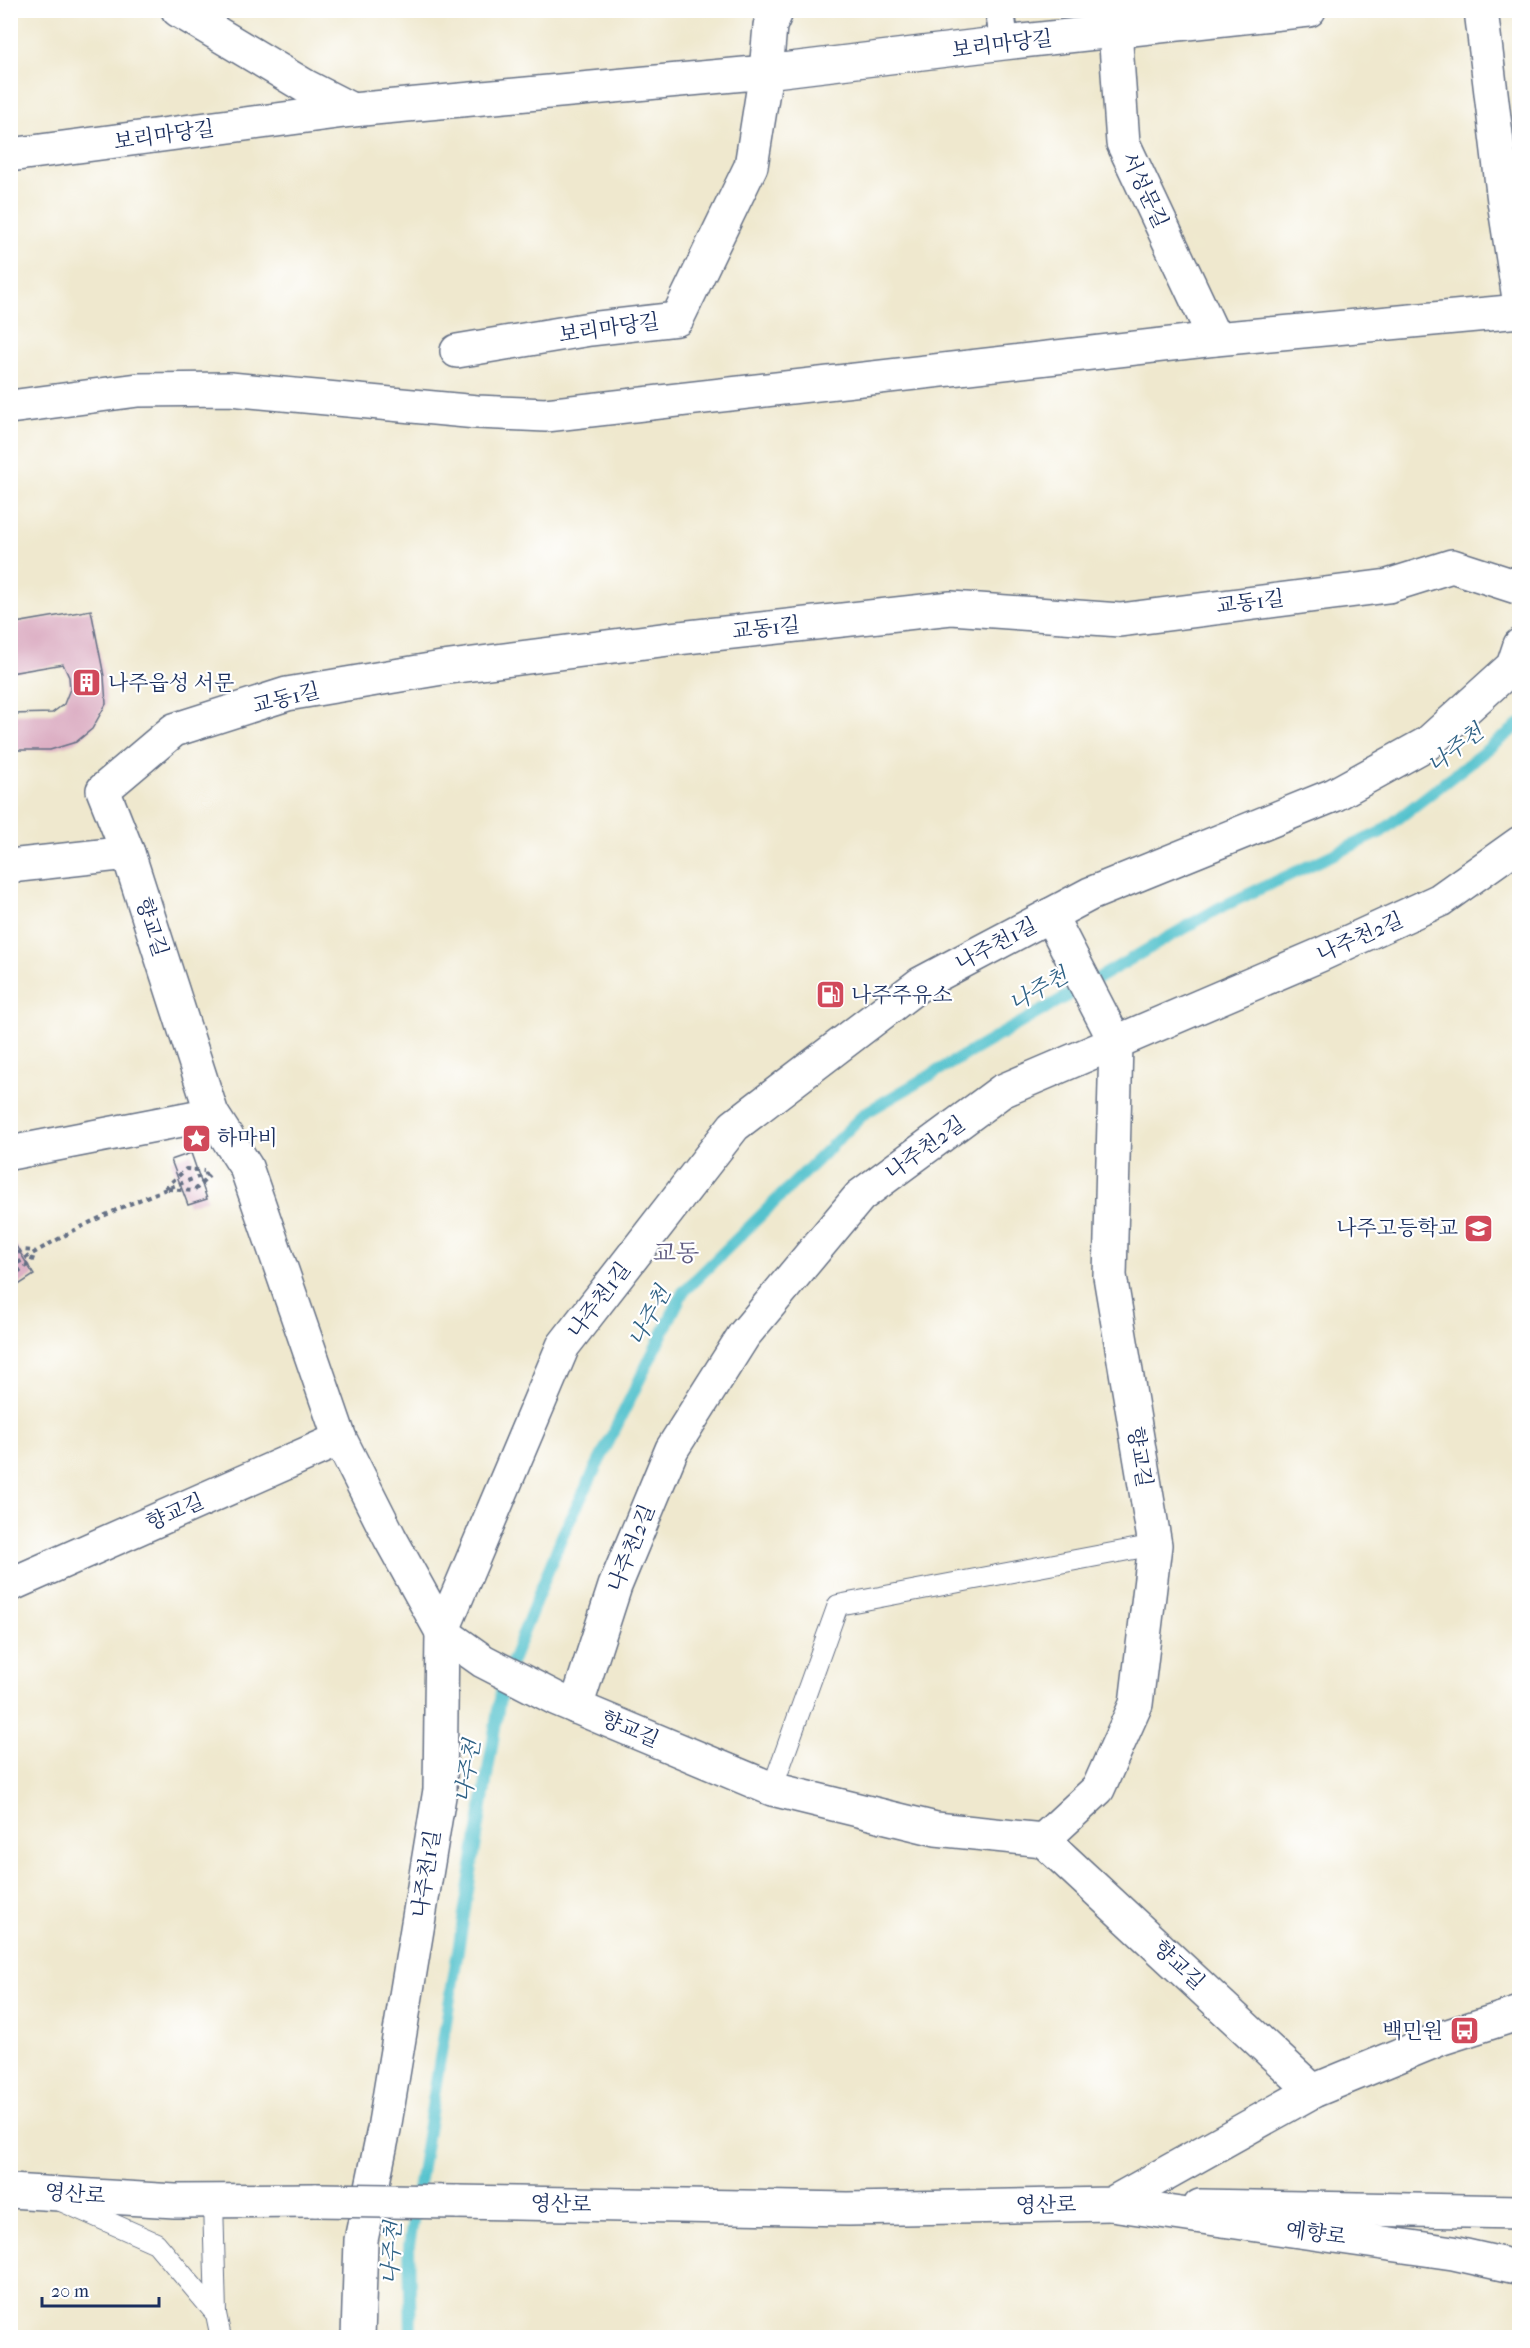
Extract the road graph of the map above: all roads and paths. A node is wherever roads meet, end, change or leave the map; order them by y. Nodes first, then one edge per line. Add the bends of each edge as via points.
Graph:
1 (178, 10) edge
2 (777, 10) edge
3 (1000, 10) edge
4 (1309, 10) edge
5 (1481, 10) edge
6 (1116, 21) edge
7 (1004, 43) junction
8 (766, 72) junction
9 (352, 110) junction
10 (10, 155) edge
11 (1520, 305) edge
12 (1520, 311) edge
13 (1215, 339) junction
14 (457, 351) dead end
15 (10, 407) edge
16 (1520, 588) edge
17 (1520, 645) edge
18 (1520, 843) edge
19 (128, 853) junction
20 (10, 866) edge
21 (1050, 915) junction
22 (1116, 1043) junction
23 (212, 1114) junction
24 (10, 1153) edge
25 (214, 1172) junction
26 (163, 1189) junction
27 (36, 1251) junction
28 (10, 1258) edge
29 (10, 1268) edge
30 (10, 1277) edge
31 (340, 1439) junction
32 (1155, 1545) junction
33 (10, 1585) edge
34 (442, 1632) junction
35 (566, 1703) junction
36 (772, 1789) junction
37 (1043, 1840) junction
38 (1520, 2013) edge
39 (1313, 2091) junction
40 (25, 2192) edge
41 (213, 2201) junction
42 (1111, 2204) junction
43 (1520, 2212) edge
44 (1520, 2268) edge
45 (216, 2314) junction
46 (221, 2337) edge
47 (358, 2337) edge

1 - 9 street
2 - 8 street, 보리마당길 via 770,26
3 - 7 street
4 - 6 street, 보리마당길
5 - 11 street via 1503,201
6 - 7 street, 보리마당길
6 - 13 street, 서성문길 via 1123,142
7 - 8 street, 보리마당길
8 - 9 street, 보리마당길
8 - 14 street, 보리마당길 via 751,165 677,319
9 - 10 street, 보리마당길
12 - 13 street
13 - 15 street via 546,415 230,389 138,390
16 - 19 street, 교동1길 via 1452,566 1388,586 1120,620 951,608 442,668 287,694 174,730 102,790
17 - 21 street, 나주천1길 via 1513,666 1428,743 1334,795 1090,894
18 - 22 street, 나주천2길 via 1440,900
19 - 20 street
19 - 23 street, 향교길
21 - 22 street
21 - 34 street, 나주천1길 via 920,984 734,1126 563,1346
22 - 32 street, 향교길 via 1110,1276
22 - 35 street, 나주천2길 via 1002,1091 860,1196 744,1335 672,1449
23 - 24 street
23 - 31 street, 향교길 via 246,1167
25 - 26 path
25 - 26 path via 186,1169
25 - 26 path via 194,1191
26 - 27 path
27 - 28 path via 22,1250
27 - 29 path
27 - 30 path via 31,1263
31 - 33 street, 향교길
31 - 34 street, 향교길
32 - 36 lane via 838,1605
32 - 37 street, 향교길 via 1136,1704 1098,1789
34 - 35 street, 향교길 via 483,1661
34 - 47 street, 나주천1길 via 441,1790 384,2129 361,2240
35 - 36 street, 향교길
36 - 37 street, 향교길 via 936,1829
37 - 39 street, 향교길
38 - 39 street, 영산로 via 1442,2038
39 - 42 street, 영산로
40 - 41 street, 영산로
40 - 45 lane via 156,2243
41 - 42 street, 영산로, bridge via 848,2209
41 - 45 lane
42 - 43 street, 영산로
42 - 44 street, 예향로 via 1453,2253
45 - 46 lane

